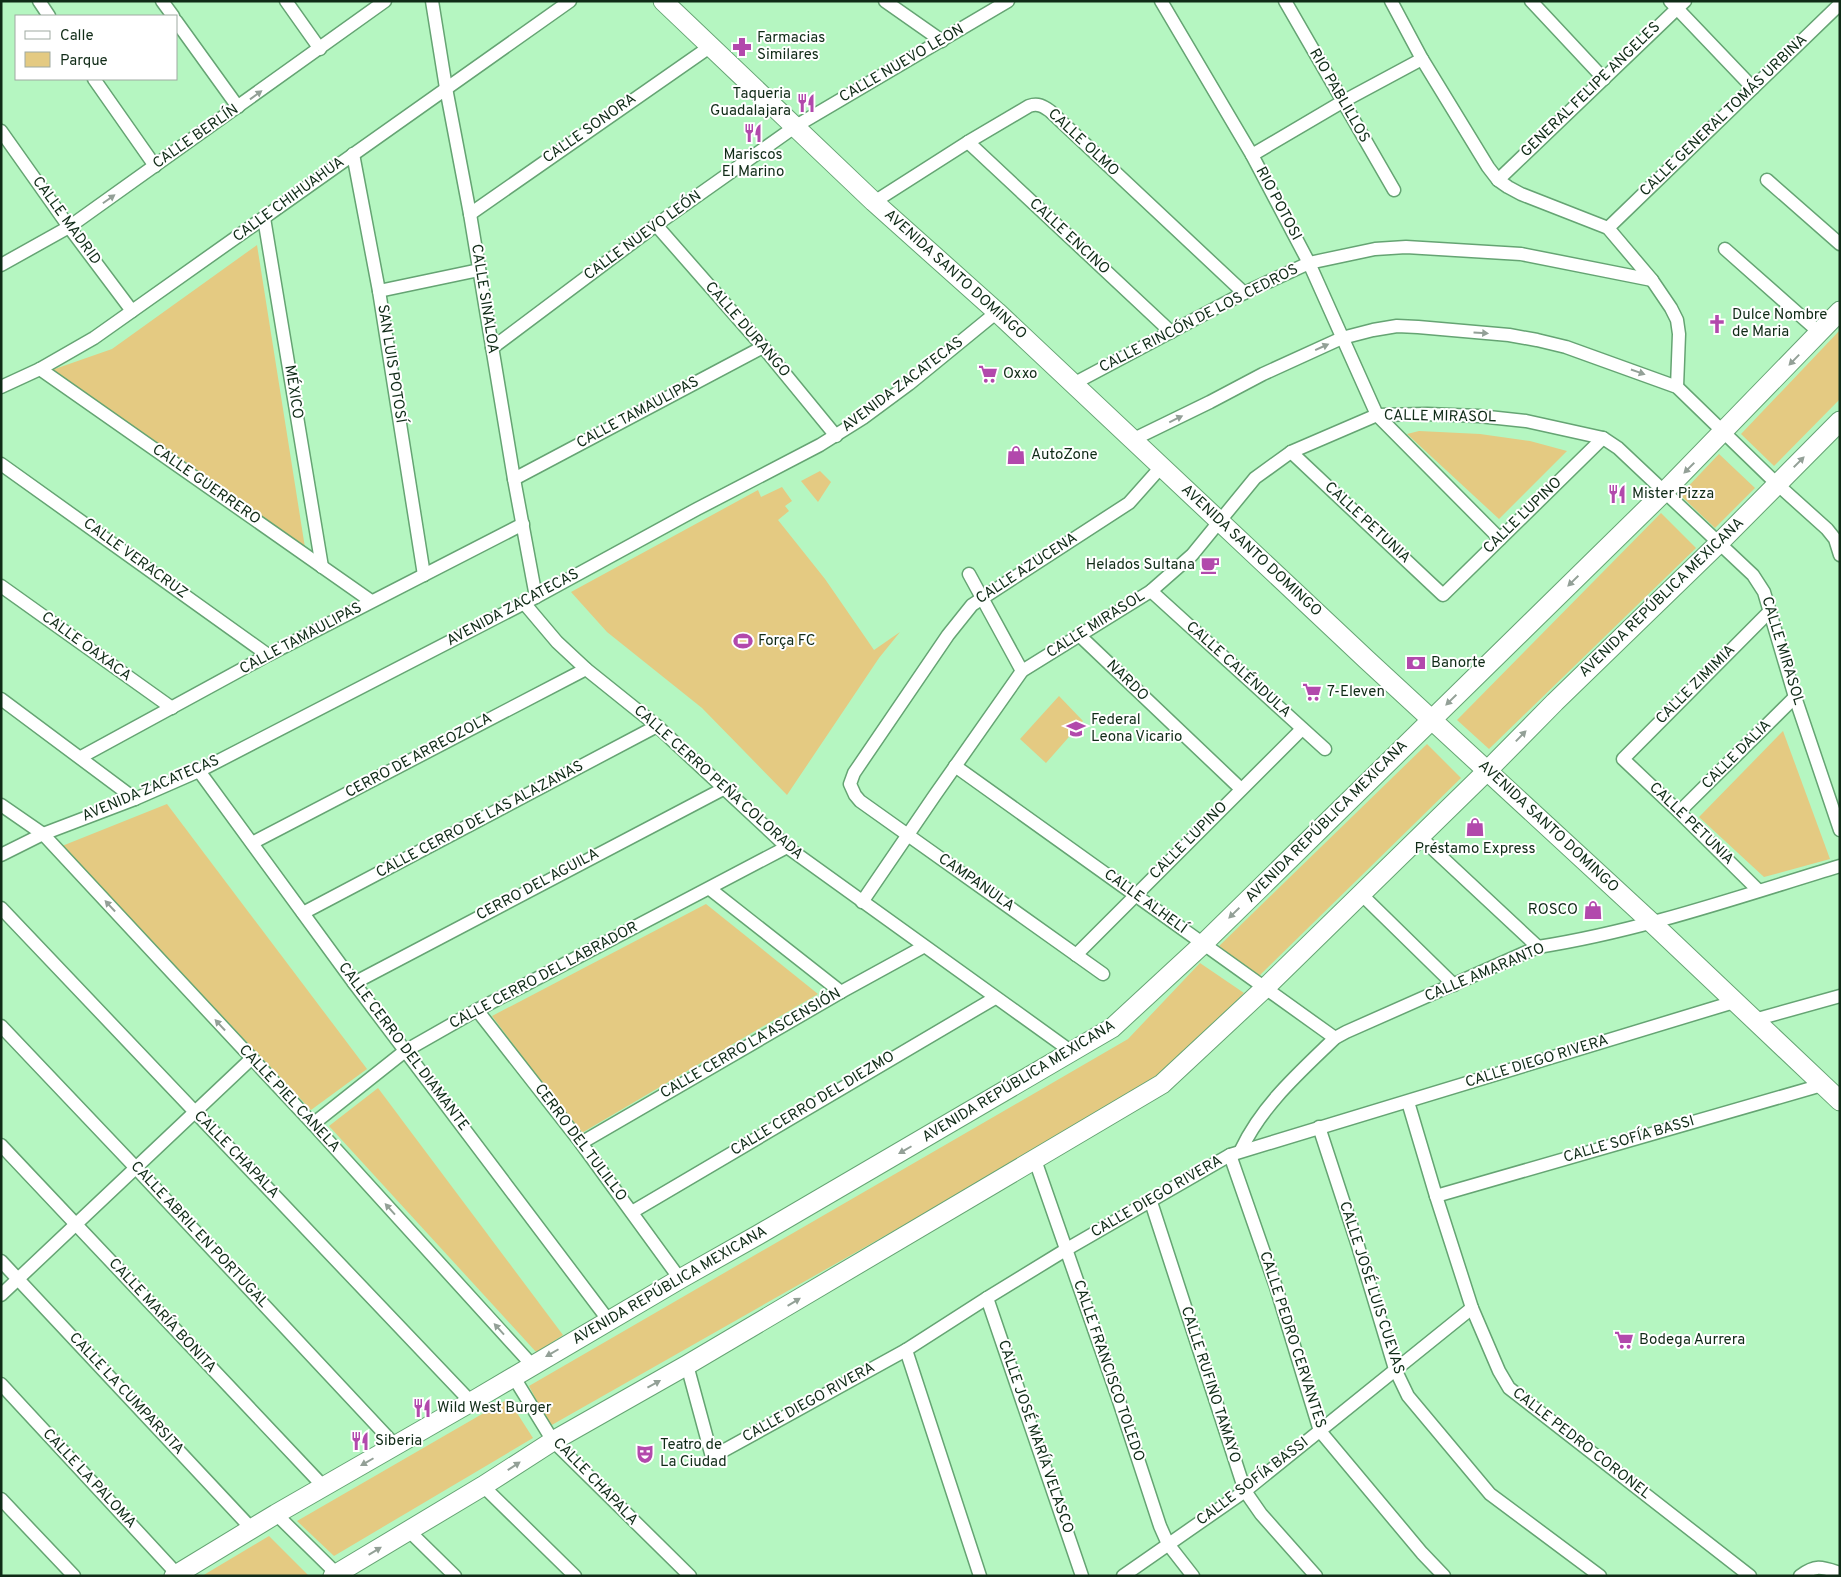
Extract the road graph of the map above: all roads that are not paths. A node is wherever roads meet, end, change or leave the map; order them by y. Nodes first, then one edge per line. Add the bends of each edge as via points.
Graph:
1 (39, 1) edge
2 (162, 1) edge
3 (286, 1) edge
4 (385, 1) edge
5 (432, 1) edge
6 (570, 1) edge
7 (663, 1) edge
8 (885, 1) edge
9 (1008, 1) edge
10 (1161, 1) edge
11 (1285, 1) edge
12 (1391, 1) edge
13 (1531, 1) edge
14 (1677, 4) edge
15 (1840, 4) edge
16 (48, 15) edge
17 (172, 15) edge
18 (178, 24) edge
19 (942, 41) junction
20 (711, 46) junction
21 (320, 48) junction
22 (1422, 59) junction
23 (1604, 79) junction
24 (95, 80) edge
25 (446, 88) junction
26 (1753, 88) junction
27 (1342, 102) junction
28 (238, 107) junction
29 (796, 126) junction
30 (1, 131) edge
31 (968, 142) junction
32 (353, 154) junction
33 (1252, 155) junction
34 (155, 166) junction
35 (1498, 180) junction
36 (1767, 180) dead end
37 (1394, 190) dead end
38 (874, 202) junction
39 (470, 214) junction
40 (264, 218) junction
41 (656, 225) junction
42 (69, 227) junction
43 (1608, 228) junction
44 (1840, 244) edge
45 (1725, 249) dead end
46 (1309, 263) junction
47 (1, 265) edge
48 (480, 270) junction
49 (1652, 280) junction
50 (379, 291) junction
51 (1244, 293) junction
52 (132, 311) junction
53 (997, 312) junction
54 (1840, 312) edge
55 (1171, 332) junction
56 (1820, 333) junction
57 (1342, 338) junction
58 (763, 347) junction
59 (492, 348) junction
60 (40, 369) junction
61 (1073, 384) junction
62 (1, 387) edge
63 (1677, 387) junction
64 (1377, 415) junction
65 (1839, 424) edge
66 (1723, 433) junction
67 (836, 436) junction
68 (1603, 438) junction
69 (1132, 440) junction
70 (1291, 452) junction
71 (1, 464) edge
72 (1161, 467) junction
73 (514, 479) junction
74 (1777, 484) junction
75 (1664, 492) junction
76 (1220, 522) junction
77 (524, 524) junction
78 (1500, 539) junction
79 (1719, 543) junction
80 (1840, 555) edge
81 (322, 567) junction
82 (968, 574) dead end
83 (424, 575) junction
84 (1, 586) edge
85 (1150, 591) junction
86 (1443, 595) joint
87 (536, 598) junction
88 (982, 598) junction
89 (371, 602) junction
90 (524, 603) junction
91 (1770, 611) junction
92 (1079, 635) junction
93 (268, 656) junction
94 (586, 669) junction
95 (1022, 671) junction
96 (1795, 698) junction
97 (1, 699) edge
98 (172, 708) junction
99 (1431, 720) junction
100 (657, 726) junction
101 (1302, 729) junction
102 (1325, 749) dead end
103 (81, 757) junction
104 (1622, 759) joint
105 (956, 766) junction
106 (199, 771) junction
107 (1487, 771) junction
108 (723, 789) junction
109 (1241, 789) junction
110 (852, 790) joint
111 (135, 799) junction
112 (1, 805) edge
113 (1679, 812) junction
114 (1840, 830) edge
115 (43, 834) junction
116 (908, 835) junction
117 (1419, 836) junction
118 (252, 843) junction
119 (787, 847) junction
120 (1, 855) edge
121 (1840, 866) edge
122 (710, 888) junction
123 (1758, 890) junction
124 (1361, 894) junction
125 (1135, 895) junction
126 (862, 902) junction
127 (1, 908) edge
128 (303, 913) junction
129 (1651, 922) junction
130 (1203, 944) junction
131 (923, 947) junction
132 (1538, 948) junction
133 (1076, 954) junction
134 (1103, 974) dead end
135 (354, 983) junction
136 (1454, 985) junction
137 (1265, 988) junction
138 (841, 992) junction
139 (1840, 996) edge
140 (995, 998) junction
141 (1734, 1002) junction
142 (477, 1010) junction
143 (1754, 1020) junction
144 (1, 1026) edge
145 (1336, 1038) junction
146 (405, 1050) junction
147 (1072, 1052) junction
148 (251, 1059) junction
149 (1822, 1085) junction
150 (1840, 1101) edge
151 (1408, 1102) junction
152 (196, 1112) junction
153 (313, 1124) junction
154 (1319, 1127) junction
155 (581, 1143) junction
156 (1, 1144) edge
157 (1236, 1153) junction
158 (1035, 1160) junction
159 (136, 1168) junction
160 (1436, 1196) junction
161 (1151, 1202) junction
162 (632, 1212) junction
163 (76, 1224) junction
164 (1067, 1249) junction
165 (1, 1261) edge
166 (18, 1278) junction
167 (680, 1279) junction
168 (1, 1294) edge
169 (987, 1298) junction
170 (1472, 1308) junction
171 (609, 1321) junction
172 (906, 1350) junction
173 (532, 1365) junction
174 (688, 1365) junction
175 (1395, 1368) junction
176 (513, 1376) junction
177 (1, 1384) edge
178 (471, 1402) junction
179 (1320, 1431) junction
180 (553, 1441) junction
181 (395, 1445) junction
182 (323, 1486) junction
183 (483, 1486) junction
184 (1245, 1491) junction
185 (1, 1500) edge
186 (276, 1514) junction
187 (251, 1528) junction
188 (409, 1531) junction
189 (1168, 1544) junction
190 (1840, 1573) edge
191 (176, 1575) edge
192 (336, 1575) edge
193 (74, 1576) edge
194 (456, 1576) edge
195 (575, 1576) edge
196 (690, 1576) edge
197 (980, 1576) edge
198 (1082, 1576) edge
199 (1123, 1576) edge
200 (1193, 1576) edge
201 (1316, 1576) edge
202 (1444, 1576) edge
203 (1600, 1576) edge
204 (1750, 1576) edge
205 (1800, 1576) edge

1 - 16 street
2 - 17 street
3 - 21 street
4 - 21 street, CALLE BERLÍN
5 - 25 street, CALLE SINALOA
6 - 25 street, CALLE CHIHUAHUA
7 - 20 main road, AVENIDA SANTO DOMINGO
8 - 19 street
9 - 19 street, CALLE NUEVO LEON
10 - 33 street, RIO POTOSI
11 - 27 street, RIO PABLILLOS
12 - 22 street
13 - 23 street
14 - 23 street, GENERAL FELIPE ANGELES
14 - 26 street
15 - 26 street, CALLE GENERAL TOMÁS URBINA
18 - 28 street
19 - 29 street, CALLE NUEVO LEON
20 - 29 main road, AVENIDA SANTO DOMINGO
20 - 39 street, CALLE SONORA
28 -> 21 street, CALLE BERLÍN
22 - 27 street
22 - 35 street
23 - 35 street, GENERAL FELIPE ANGELES
24 - 34 street
25 - 32 street, CALLE CHIHUAHUA
25 - 39 street, CALLE SINALOA
26 - 43 street, CALLE GENERAL TOMÁS URBINA
27 - 33 street
27 - 37 street, RIO PABLILLOS
28 - 34 street, CALLE BERLÍN
29 - 38 main road, AVENIDA SANTO DOMINGO
29 - 41 street, CALLE NUEVO LEÓN
30 - 42 street, CALLE MADRID
31 - 38 street, CALLE OLMO
31 - 51 street, CALLE OLMO via 1029,106 1042,105
31 - 55 street, CALLE ENCINO
32 - 40 street, CALLE CHIHUAHUA
32 - 50 street, SAN LUIS POTOSÍ
33 - 46 street, RIO POTOSI
42 -> 34 street, CALLE BERLÍN
35 - 43 street via 1522,194
36 - 44 street
38 - 53 main road, AVENIDA SANTO DOMINGO
39 - 48 street, CALLE SINALOA
40 - 52 street, CALLE CHIHUAHUA
40 - 81 street, MÉXICO
41 - 58 street, CALLE DURANGO
41 - 59 street, CALLE NUEVO LEÓN
42 - 47 street, CALLE BERLÍN
42 - 52 street, CALLE MADRID
43 - 49 street
45 - 56 street
46 - 49 street, CALLE RINCÓN DE LOS CEDROS via 1375,249 1406,247 1521,254
46 - 51 street, CALLE RINCÓN DE LOS CEDROS
46 - 57 street, RIO POTOSI
48 - 50 street
48 - 59 street, CALLE SINALOA
49 - 63 street via 1677,320
50 - 83 street, SAN LUIS POTOSÍ
51 - 55 street, CALLE RINCÓN DE LOS CEDROS
52 - 60 street, CALLE CHIHUAHUA via 94,338
53 - 61 main road, AVENIDA SANTO DOMINGO
53 - 67 street, AVENIDA ZACATECAS via 910,384
54 - 56 main road, AVENIDA REPÚBLICA MEXICANA
55 - 61 street, CALLE RINCÓN DE LOS CEDROS
56 -> 66 main road, AVENIDA REPÚBLICA MEXICANA
57 -> 63 street via 1397,326 1509,335 1566,347
57 - 64 street, RIO POTOSI
69 -> 57 street
58 - 67 street, CALLE DURANGO
58 - 73 street, CALLE TAMAULIPAS
59 - 73 street, CALLE SINALOA
60 - 62 street, CALLE CHIHUAHUA
60 - 81 street, CALLE GUERRERO
61 - 69 main road, AVENIDA SANTO DOMINGO
63 - 66 street
64 - 68 street, CALLE MIRASOL via 1498,418
64 - 70 street, CALLE MIRASOL
64 - 78 street
74 -> 65 main road, AVENIDA REPÚBLICA MEXICANA
66 - 74 street
66 -> 75 main road, AVENIDA REPÚBLICA MEXICANA
67 - 87 street, AVENIDA ZACATECAS
68 - 75 street, CALLE MIRASOL
68 - 78 street, CALLE LUPINO
69 - 72 main road, AVENIDA SANTO DOMINGO
70 - 76 street, CALLE MIRASOL via 1255,478
70 - 86 street, CALLE PETUNIA
71 - 93 street, CALLE VERACRUZ
72 - 76 main road, AVENIDA SANTO DOMINGO
72 - 88 street, CALLE AZUCENA via 1122,508
73 - 77 street, CALLE SINALOA
74 - 79 main road, AVENIDA REPÚBLICA MEXICANA
74 - 80 street via 1827,529 1835,539
75 - 79 street, CALLE MIRASOL
75 -> 99 main road, AVENIDA REPÚBLICA MEXICANA
76 - 85 street, CALLE MIRASOL via 1192,555
76 - 99 main road, AVENIDA SANTO DOMINGO
77 - 83 street, CALLE TAMAULIPAS
77 - 87 street, CALLE SINALOA
78 - 86 street, CALLE LUPINO
79 - 91 street, CALLE MIRASOL via 1759,583
107 -> 79 main road, AVENIDA REPÚBLICA MEXICANA
81 - 89 street, CALLE GUERRERO
82 - 88 street
83 - 89 street, CALLE TAMAULIPAS
84 - 98 street, CALLE OAXACA
85 - 92 street, CALLE MIRASOL
85 - 101 street, CALLE CALÉNDULA
87 - 90 street, AVENIDA ZACATECAS
88 - 95 street
88 - 110 street, CALLE AZUCENA via 966,611 948,635 851,779
89 - 93 street, CALLE TAMAULIPAS
90 - 94 street, CALLE CERRO PEÑA COLORADA via 557,642
90 - 106 street, AVENIDA ZACATECAS
91 - 96 street, CALLE MIRASOL
91 - 104 street, CALLE ZIMIMIA
92 - 95 street, CALLE MIRASOL
92 - 109 street, NARDO
93 - 98 street, CALLE TAMAULIPAS
94 - 100 street, CALLE CERRO PEÑA COLORADA
94 - 118 street, CERRO DE ARREOZOLA
95 - 105 street, CALLE MIRASOL
96 - 113 street, CALLE DALIA
96 - 114 street, CALLE MIRASOL
97 - 103 street
98 - 103 street, CALLE TAMAULIPAS
99 - 107 main road, AVENIDA SANTO DOMINGO
99 -> 130 main road, AVENIDA REPÚBLICA MEXICANA
100 - 108 street, CALLE CERRO PEÑA COLORADA
100 - 128 street, CALLE CERRO DE LAS ALAZANAS
101 - 102 street, CALLE CALÉNDULA
101 - 109 street, CALLE LUPINO
103 - 111 street
104 - 113 street, CALLE PETUNIA
105 - 116 street, CALLE MIRASOL
105 - 125 street, CALLE ALHELÍ
106 - 111 street, AVENIDA ZACATECAS
106 - 118 street, CALLE CERRO DEL DIAMANTE
107 - 117 main road, AVENIDA REPÚBLICA MEXICANA
107 - 129 main road, AVENIDA SANTO DOMINGO
108 - 119 street, CALLE CERRO PEÑA COLORADA
108 - 135 street, CERRO DEL AGUILA
109 - 125 street, CALLE LUPINO
110 - 116 street, CAMPANULA via 860,801
111 - 115 street, AVENIDA ZACATECAS
112 - 115 street, CALLE PIEL CANELA
113 - 123 street, CALLE PETUNIA
115 - 120 street, AVENIDA ZACATECAS
148 -> 115 street, CALLE PIEL CANELA
116 - 126 street, CALLE MIRASOL
116 - 133 street, CAMPANULA
117 - 124 main road, AVENIDA REPÚBLICA MEXICANA
117 - 132 street
118 - 128 street, CALLE CERRO DEL DIAMANTE
119 - 122 street, CALLE CERRO DEL LABRADOR
119 - 126 street, CALLE CERRO PEÑA COLORADA
121 - 123 street, CALLE AMARANTO
122 - 138 street
122 - 142 street, CALLE CERRO DEL LABRADOR
123 - 129 street, CALLE AMARANTO
124 - 136 street
124 - 137 main road, AVENIDA REPÚBLICA MEXICANA
125 - 130 street, CALLE ALHELÍ
125 - 133 street, CALLE LUPINO
126 - 131 street, CALLE CERRO PEÑA COLORADA
127 - 152 street, CALLE CHAPALA
128 - 135 street, CALLE CERRO DEL DIAMANTE
129 - 132 street, CALLE AMARANTO
129 - 141 main road, AVENIDA SANTO DOMINGO
130 - 137 street, CALLE ALHELÍ
130 - 147 main road, AVENIDA REPÚBLICA MEXICANA via 1112,1028
131 - 138 street, CALLE CERRO LA ASCENSIÓN
131 - 140 street, CALLE CERRO PEÑA COLORADA
132 - 136 street, CALLE AMARANTO
133 - 134 street, CAMPANULA
135 - 146 street, CALLE CERRO DEL DIAMANTE
136 - 145 street, CALLE AMARANTO
137 - 145 street, CALLE ALHELÍ
137 - 158 main road, AVENIDA REPÚBLICA MEXICANA via 1162,1084
138 - 155 street, CALLE CERRO LA ASCENSIÓN
139 - 143 street
140 - 147 street, CALLE CERRO PEÑA COLORADA
140 - 162 street, CALLE CERRO DEL DIEZMO
141 - 143 main road, AVENIDA SANTO DOMINGO
141 - 151 street, CALLE DIEGO RIVERA
142 - 146 street, CALLE CERRO DEL LABRADOR
142 - 155 street, CERRO DEL TULILLO
143 - 149 main road, AVENIDA SANTO DOMINGO
144 - 159 street, CALLE ABRIL EN PORTUGAL
145 - 157 street, CALLE AMARANTO via 1270,1104
146 - 153 street, CALLE CERRO DEL LABRADOR
146 - 171 street, CALLE CERRO DEL DIAMANTE
147 -> 167 main road, AVENIDA REPÚBLICA MEXICANA
148 - 152 street
148 - 153 street, CALLE PIEL CANELA
149 - 150 main road, AVENIDA SANTO DOMINGO
149 - 160 street, CALLE SOFÍA BASSI
151 - 154 street, CALLE DIEGO RIVERA
151 - 160 street, CALLE PEDRO CORONEL
152 - 159 street
152 - 178 street, CALLE CHAPALA
173 -> 153 street, CALLE PIEL CANELA
154 - 157 street, CALLE DIEGO RIVERA
154 - 175 street, CALLE JOSÉ LUIS CUEVAS
155 - 162 street, CERRO DEL TULILLO
156 - 163 street, CALLE MARÍA BONITA
157 - 161 street, CALLE DIEGO RIVERA
157 - 179 street, CALLE PEDRO CERVANTES
158 - 164 street, CALLE FRANCISCO TOLEDO
174 -> 158 main road, AVENIDA REPÚBLICA MEXICANA
159 - 163 street
159 - 181 street, CALLE ABRIL EN PORTUGAL
160 - 170 street, CALLE PEDRO CORONEL
161 - 164 street, CALLE DIEGO RIVERA
161 - 184 street, CALLE RUFINO TAMAYO
162 - 167 street, CERRO DEL TULILLO
163 - 166 street
163 - 182 street, CALLE MARÍA BONITA
164 - 169 street, CALLE DIEGO RIVERA
164 - 189 street, CALLE FRANCISCO TOLEDO
165 - 166 street, CALLE LA CUMPARSITA
166 - 168 street
166 - 187 street, CALLE LA CUMPARSITA
167 - 171 main road, AVENIDA REPÚBLICA MEXICANA
169 - 172 street, CALLE DIEGO RIVERA
169 - 198 street, CALLE JOSÉ MARÍA VELASCO
170 - 175 street, CALLE SOFÍA BASSI
170 - 204 street, CALLE PEDRO CORONEL via 1499,1371 1514,1393
171 -> 173 main road, AVENIDA REPÚBLICA MEXICANA
172 - 174 street, CALLE DIEGO RIVERA via 712,1457
172 - 197 street
173 - 176 main road, AVENIDA REPÚBLICA MEXICANA
180 -> 174 main road, AVENIDA REPÚBLICA MEXICANA
175 - 179 street, CALLE SOFÍA BASSI
175 - 203 street, CALLE JOSÉ LUIS CUEVAS via 1408,1396 1490,1494
176 - 178 main road, AVENIDA REPÚBLICA MEXICANA
176 - 180 street, CALLE CHAPALA
177 - 191 street, CALLE LA PALOMA
178 - 181 main road, AVENIDA REPÚBLICA MEXICANA
179 - 184 street, CALLE SOFÍA BASSI
179 - 202 street, CALLE PEDRO CERVANTES
183 -> 180 main road, AVENIDA REPÚBLICA MEXICANA
180 - 196 street, CALLE CHAPALA
181 -> 182 main road, AVENIDA REPÚBLICA MEXICANA
182 - 186 main road, AVENIDA REPÚBLICA MEXICANA
183 - 188 main road, AVENIDA REPÚBLICA MEXICANA
183 - 195 street
184 - 189 street, CALLE SOFÍA BASSI
184 - 201 street, CALLE RUFINO TAMAYO
185 - 193 street
186 - 187 main road, AVENIDA REPÚBLICA MEXICANA
186 - 192 street
187 - 191 main road, AVENIDA REPÚBLICA MEXICANA
192 -> 188 main road, AVENIDA REPÚBLICA MEXICANA
188 - 194 street
189 - 199 street, CALLE SOFÍA BASSI
189 - 200 street, CALLE FRANCISCO TOLEDO
190 - 205 street via 1817,1567

